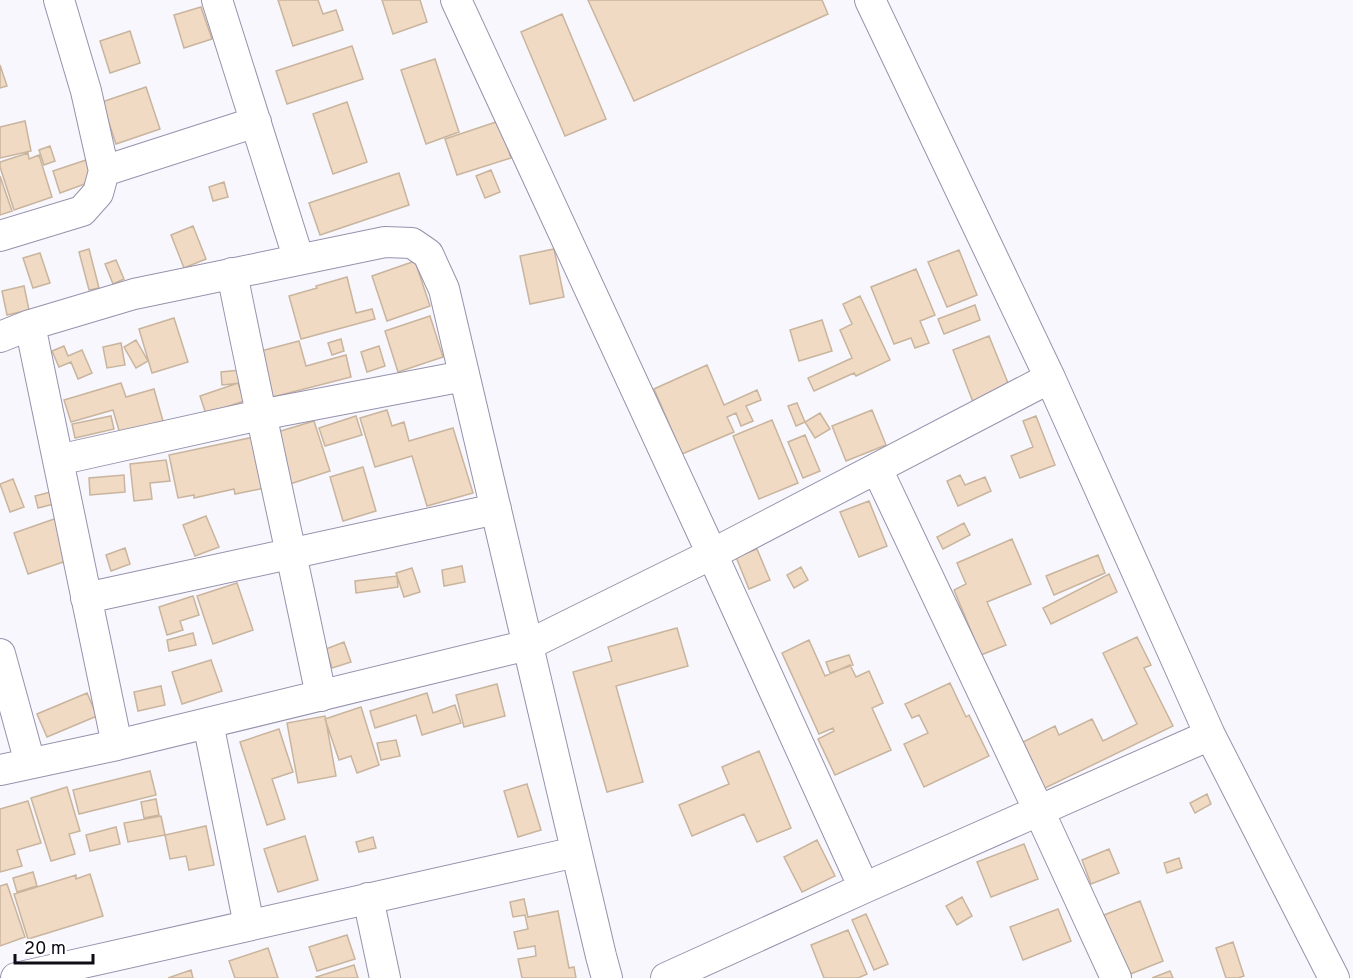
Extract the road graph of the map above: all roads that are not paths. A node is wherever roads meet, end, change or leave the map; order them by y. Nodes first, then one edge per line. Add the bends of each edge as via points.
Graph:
1 (59, 0) edge
2 (218, 0) edge
3 (456, 0) edge
4 (870, 0) edge
5 (256, 122) junction
6 (104, 171) junction
7 (0, 236) edge
8 (299, 260) junction
9 (232, 273) junction
10 (30, 325) junction
11 (0, 337) edge
12 (464, 376) junction
13 (1050, 378) junction
14 (260, 415) junction
15 (58, 460) junction
16 (877, 469) junction
17 (496, 509) junction
18 (291, 553) junction
19 (712, 554) junction
20 (86, 597) junction
21 (528, 645) junction
22 (0, 654) edge
23 (321, 696) junction
24 (208, 723) junction
25 (1210, 735) junction
26 (117, 745) junction
27 (30, 763) junction
28 (0, 770) edge
29 (1039, 811) junction
30 (576, 852) junction
31 (864, 888) junction
32 (368, 898) junction
33 (249, 925) junction
34 (16, 978) edge
35 (385, 978) edge
36 (607, 978) edge
37 (666, 978) edge
38 (1116, 978) edge
39 (1334, 978) edge

1 - 6 street
2 - 5 street
3 - 19 street
4 - 13 street
5 - 6 street
5 - 8 street
6 - 7 street via 98,193 82,211
8 - 9 street
8 - 12 street via 385,242 412,243 428,254 444,289
9 - 10 street via 134,294
9 - 14 street
10 - 11 street
10 - 15 street
12 - 14 street
12 - 17 street
13 - 16 street
13 - 25 street
14 - 15 street
14 - 18 street
15 - 20 street
16 - 19 street
16 - 29 street
17 - 18 street
17 - 21 street
18 - 20 street
18 - 23 street
19 - 21 street
19 - 31 street
20 - 26 street
21 - 23 street
21 - 30 street
22 - 27 street
23 - 24 street
24 - 26 street
24 - 33 street
25 - 29 street
25 - 39 street
26 - 27 street
27 - 28 street
29 - 31 street
29 - 38 street
30 - 32 street
30 - 36 street
31 - 37 street
32 - 33 street
32 - 35 street
33 - 34 street

